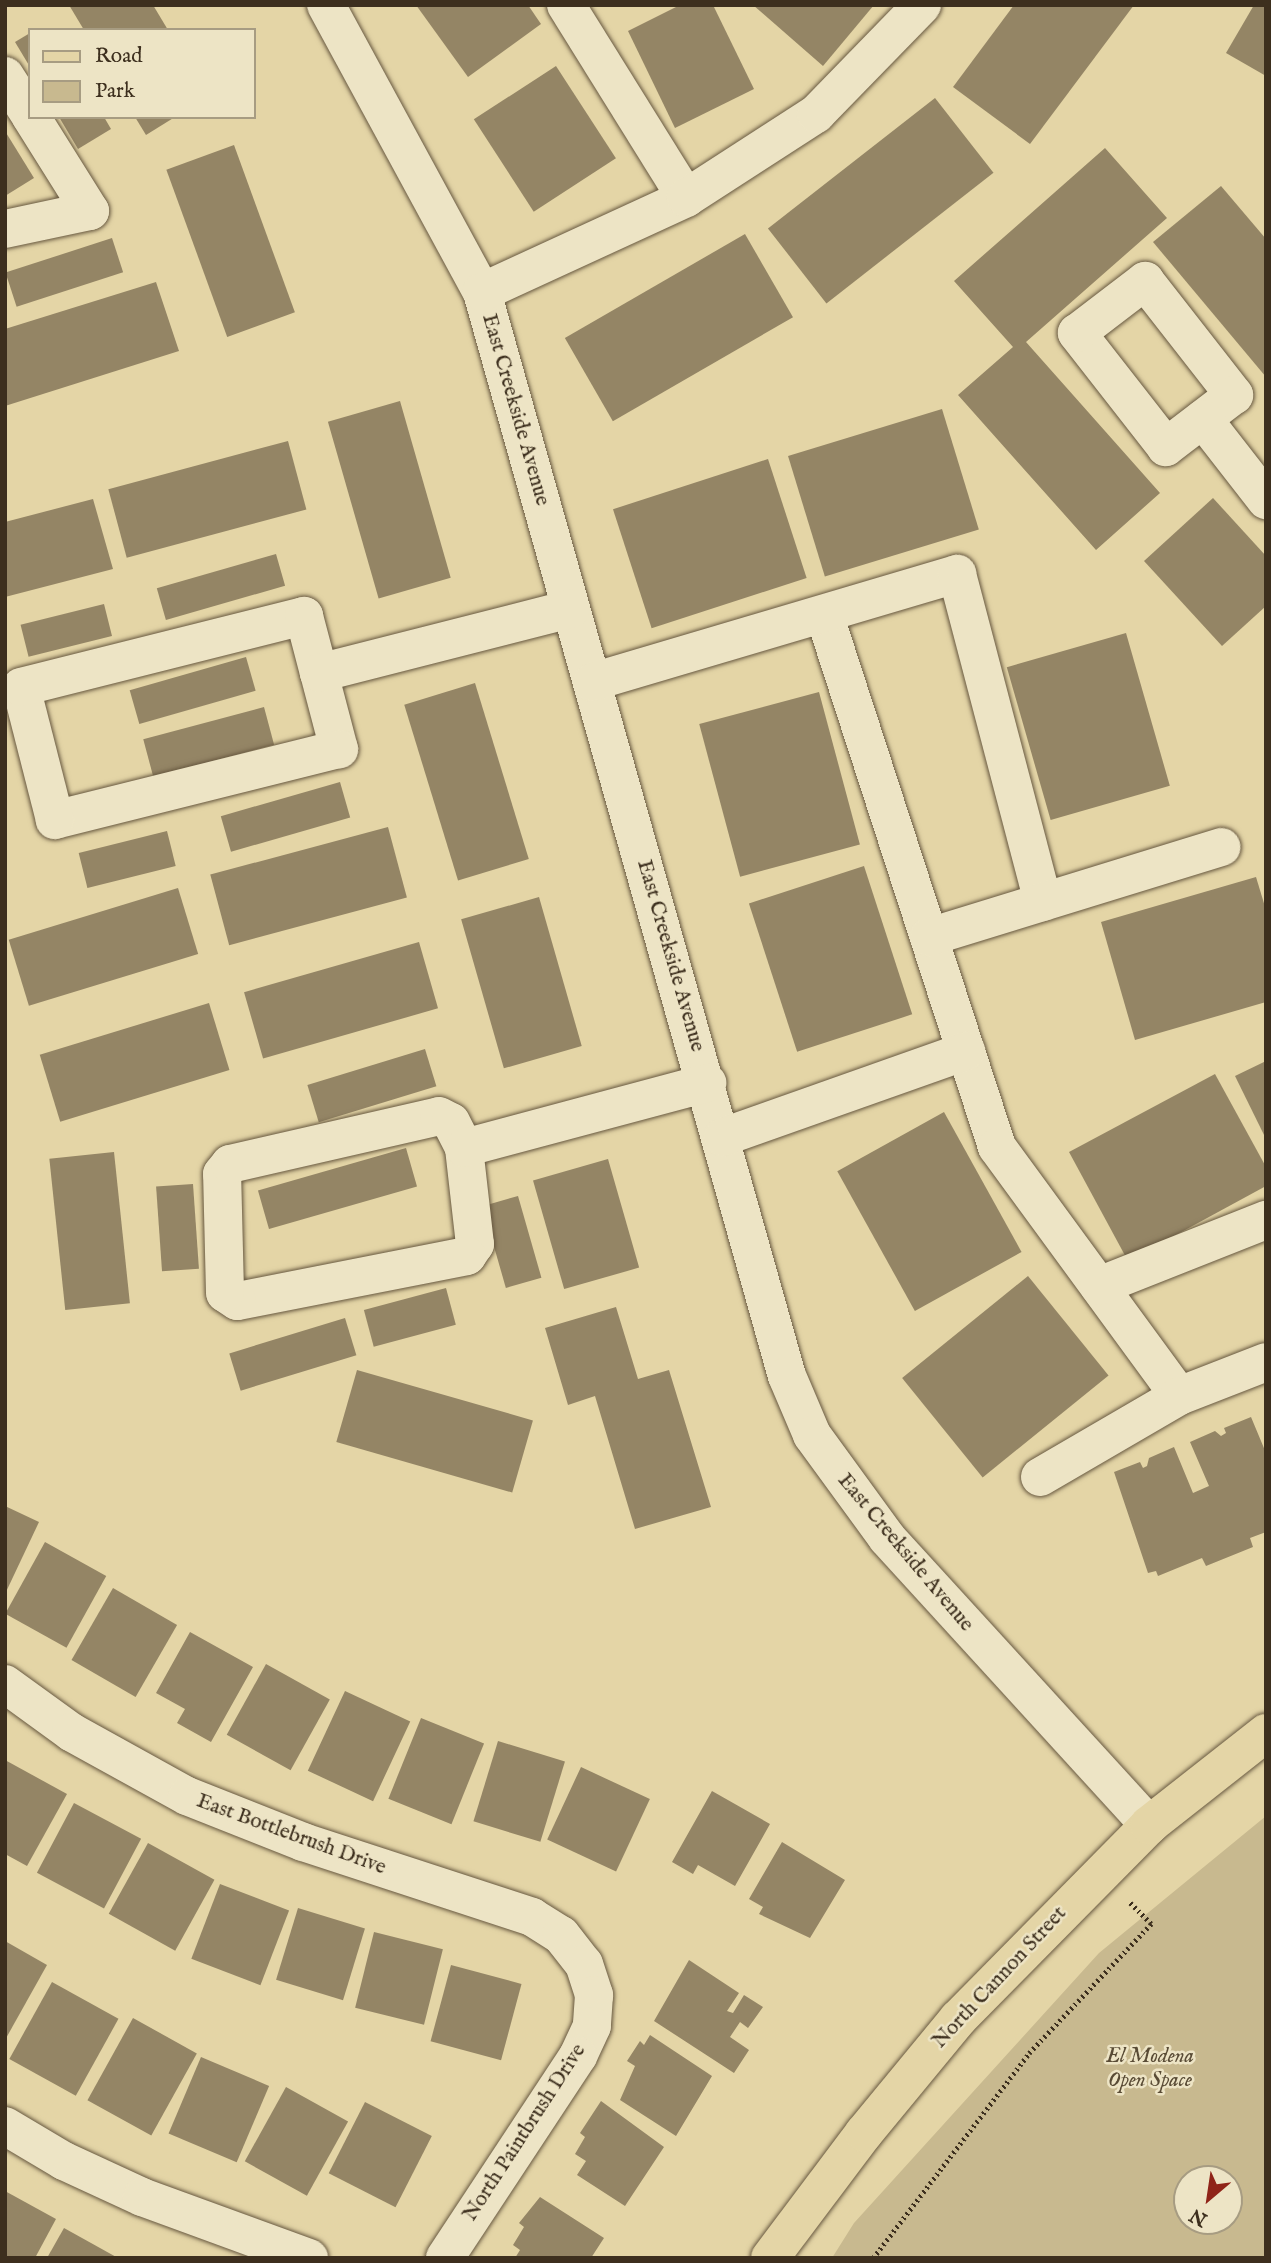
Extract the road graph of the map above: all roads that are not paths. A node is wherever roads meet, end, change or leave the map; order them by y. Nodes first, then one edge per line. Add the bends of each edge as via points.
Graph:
1 (326, 5) edge
2 (566, 5) edge
3 (922, 5) edge
4 (5, 76) edge
5 (28, 113) edge
6 (32, 119) edge
7 (686, 198) junction
8 (5, 229) edge
9 (482, 292) junction
10 (1203, 419) dead end
11 (1266, 500) edge
12 (571, 609) junction
13 (824, 614) junction
14 (319, 673) junction
15 (592, 682) junction
16 (1221, 847) dead end
17 (1043, 902) junction
18 (929, 937) junction
19 (966, 1051) junction
20 (707, 1083) junction
21 (723, 1136) junction
22 (464, 1148) junction
23 (1266, 1220) edge
24 (1099, 1286) junction
25 (1266, 1362) edge
26 (1180, 1396) junction
27 (1040, 1477) dead end
28 (5, 1684) edge
29 (1266, 1733) edge
30 (1149, 1825) junction
31 (584, 1964) joint
32 (5, 2126) edge
33 (309, 2258) edge
34 (445, 2258) edge
35 (770, 2258) edge

1 - 9 street, East Creekside Avenue
2 - 7 street
3 - 7 street via 816,114
4 - 5 street
6 - 8 street via 90,211
7 - 9 street
9 - 12 street, East Creekside Avenue
10 - 11 street
12 - 14 street
12 - 15 street, East Creekside Avenue
13 - 15 street
13 - 17 street via 957,574
13 - 18 street
14 - 14 street via 304,616 21,687 55,820 339,749
15 - 20 street, East Creekside Avenue
16 - 17 street
17 - 18 street
18 - 19 street
19 - 21 street
19 - 24 street via 998,1147
20 - 21 street, East Creekside Avenue
20 - 22 street
21 - 30 street, East Creekside Avenue via 787,1376 812,1434 887,1538
22 - 22 street via 451,1122 439,1116 230,1164 222,1174 225,1293 237,1301 467,1256 475,1244
23 - 24 street
24 - 26 street
25 - 26 street
26 - 27 street
28 - 31 street, East Bottlebrush Drive via 71,1732 187,1796 303,1842 532,1917 561,1935
29 - 30 main road, North Cannon Street
30 - 35 main road, North Cannon Street via 958,2020 864,2133
31 - 34 street, North Paintbrush Drive via 594,1995 587,2036
32 - 33 street via 64,2161 142,2197

